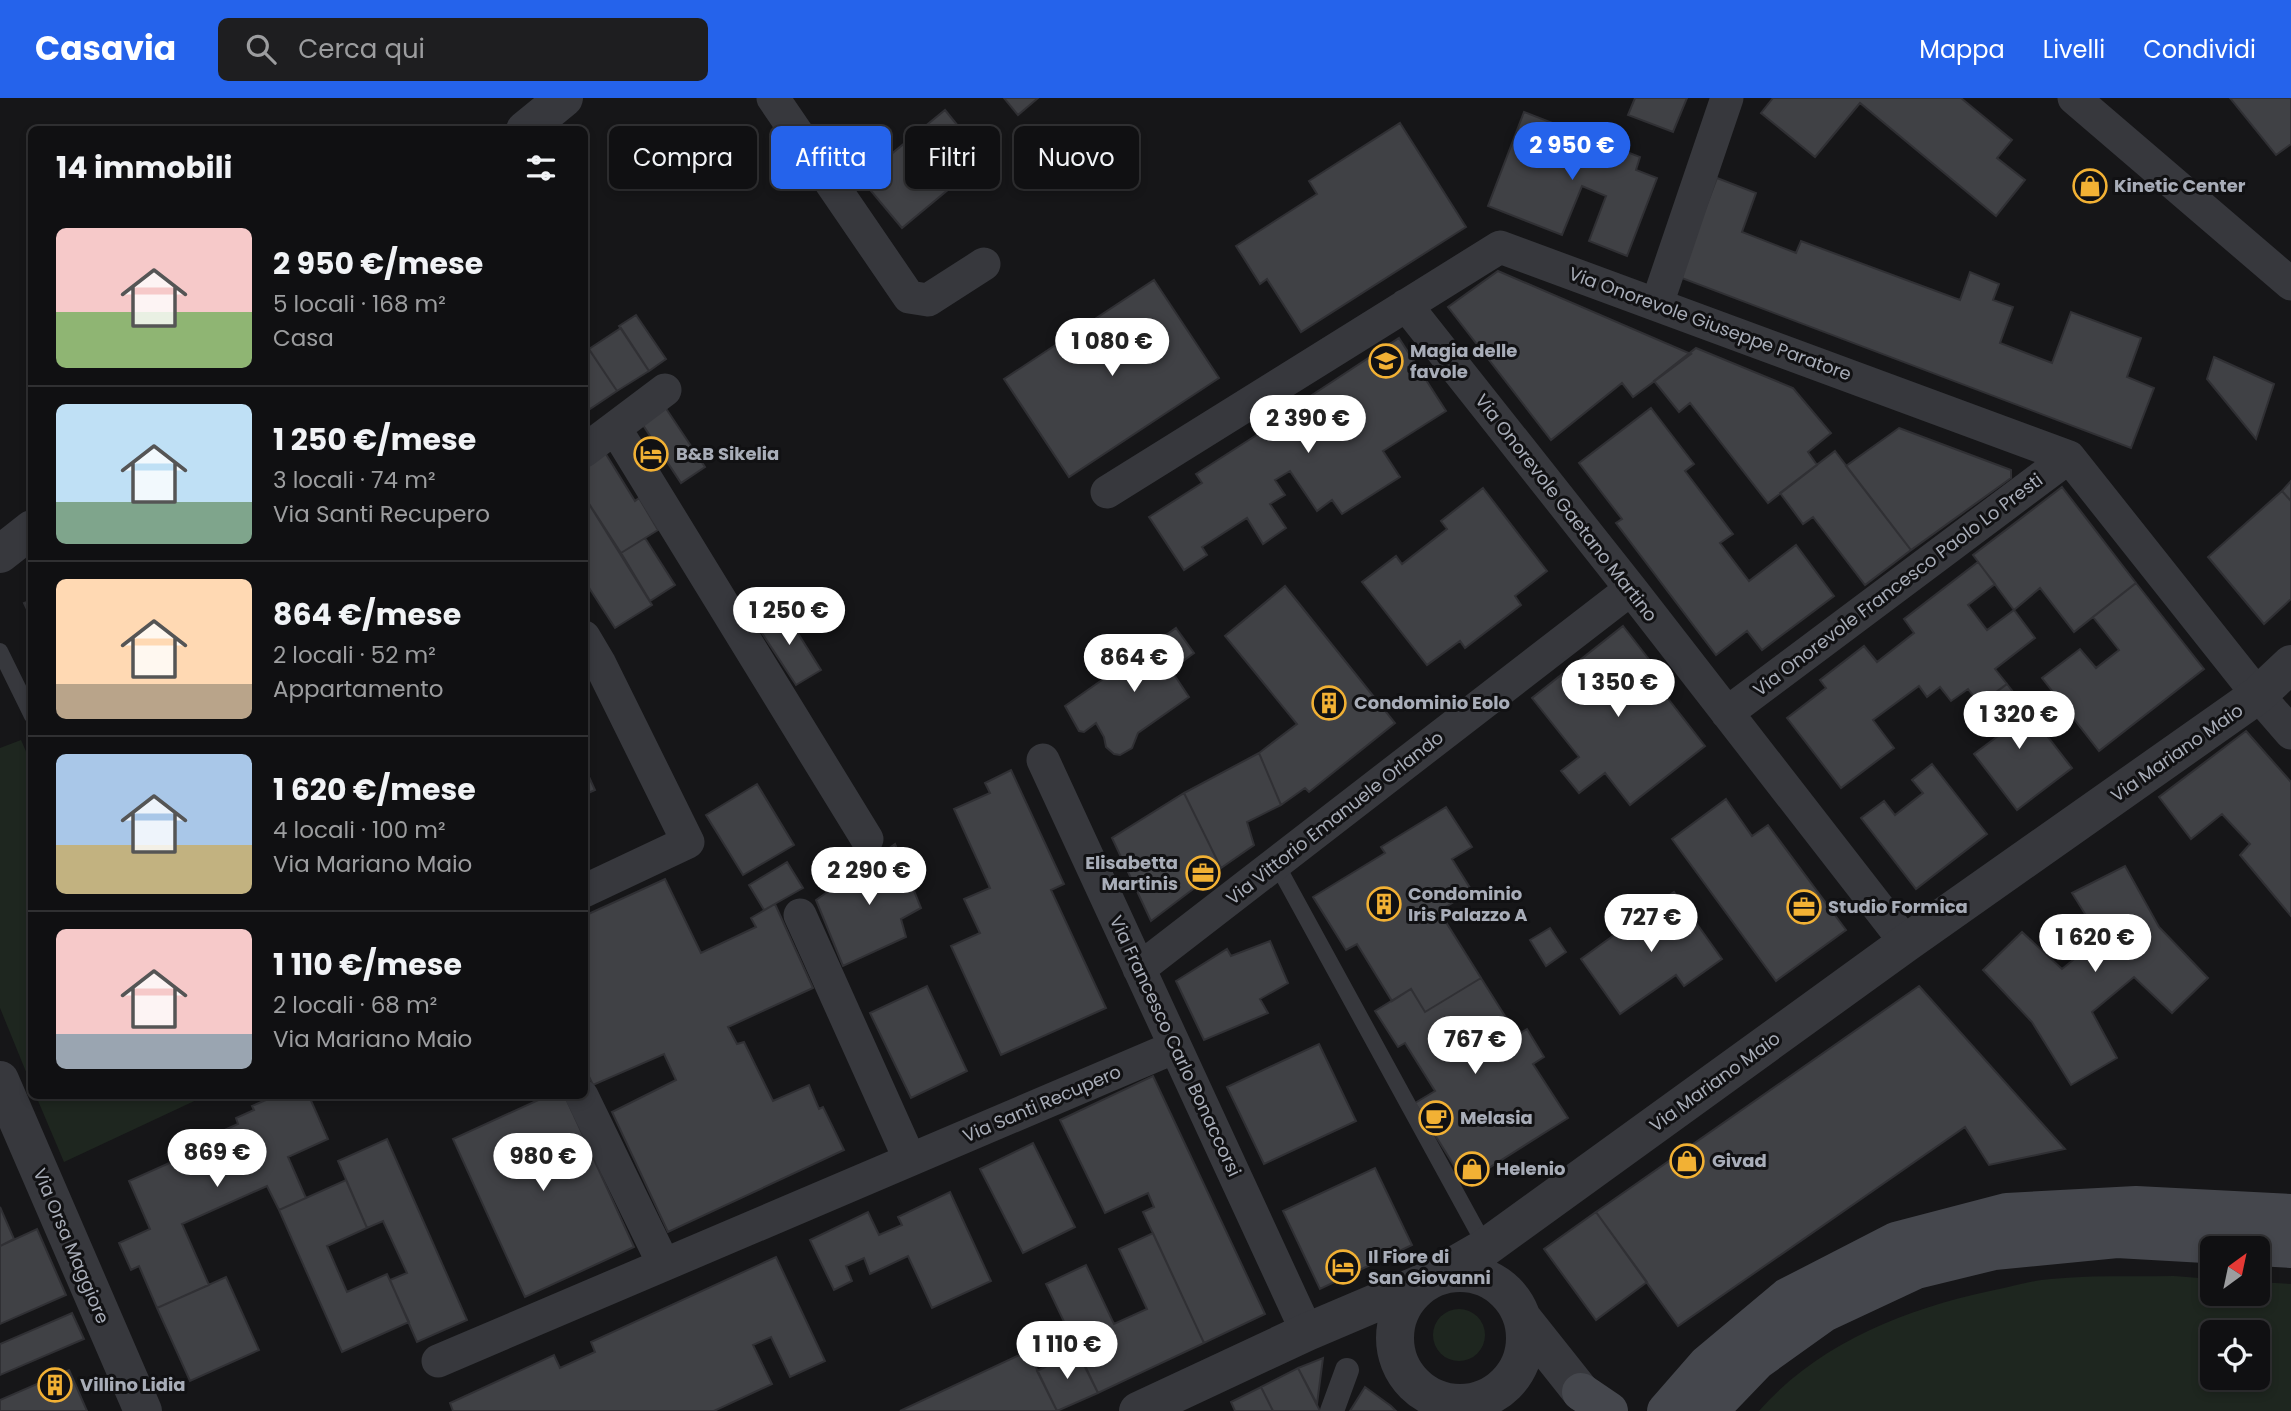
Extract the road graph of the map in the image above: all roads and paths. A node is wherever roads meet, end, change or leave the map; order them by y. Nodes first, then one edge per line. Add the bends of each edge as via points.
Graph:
1 (564, 98) edge
2 (773, 98) edge
3 (1727, 98) edge
4 (2074, 98) edge
5 (530, 126) edge
6 (984, 264) dead end
7 (2291, 284) edge
8 (1657, 304) junction
9 (1406, 306) junction
10 (665, 390) dead end
11 (594, 438) edge
12 (2069, 457) junction
13 (1107, 492) dead end
14 (28, 532) edge
15 (0, 554) edge
16 (1631, 589) junction
17 (588, 644) edge
18 (0, 651) edge
19 (2291, 664) edge
20 (2258, 695) junction
21 (28, 708) edge
22 (1727, 713) junction
23 (2291, 733) edge
24 (1043, 760) dead end
25 (867, 839) dead end
26 (1276, 863) junction
27 (588, 889) edge
28 (800, 915) dead end
29 (1906, 943) junction
30 (1139, 969) junction
31 (1175, 1047) junction
32 (0, 1080) edge
33 (583, 1099) edge
34 (910, 1160) junction
35 (2291, 1213) edge
36 (1486, 1247) junction
37 (2291, 1249) edge
38 (663, 1263) junction
39 (1427, 1281) junction
40 (1523, 1319) junction
41 (1307, 1332) junction
42 (438, 1361) dead end
43 (1347, 1370) dead end
44 (1493, 1399) edge
45 (1595, 1401) edge
46 (143, 1411) edge
47 (1138, 1411) edge
48 (1332, 1411) edge
49 (1666, 1411) edge
50 (1709, 1411) edge

1 - 5 street
2 - 6 street via 909,298 928,300
3 - 8 street
4 - 7 street
8 - 9 street, Via Onorevole Giuseppe Paratore via 1500,247
8 - 12 street, Via Onorevole Giuseppe Paratore
9 - 13 street, Via Onorevole Giuseppe Paratore
9 - 16 street, Via Onorevole Gaetano Martino
10 - 11 street
11 - 25 street
12 - 20 street
12 - 22 street, Via Onorevole Francesco Paolo Lo Presti
14 - 15 street
16 - 22 street, Via Onorevole Gaetano Martino
16 - 26 street, Via Vittorio Emanuele Orlando
17 - 27 street via 688,842
18 - 21 lane
19 - 20 street, Via Mariano Maio
20 - 23 street, Via Mariano Maio
20 - 29 street, Via Mariano Maio
22 - 29 street, Via Onorevole Gaetano Martino
24 - 30 street, Via Francesco Carlo Bonaccorsi
26 - 30 street, Via Vittorio Emanuele Orlando
26 - 36 lane
28 - 34 street
29 - 36 street, Via Mariano Maio
30 - 31 street, Via Francesco Carlo Bonaccorsi
31 - 34 street, Via Santi Recupero
31 - 41 street, Via Francesco Carlo Bonaccorsi
32 - 46 street, Via Orsa Maggiore
33 - 38 street
34 - 38 street, Via Santi Recupero
35 - 49 main road via 2136,1205 2007,1212 1896,1241 1787,1297 1707,1364
36 - 39 street, Via Mariano Maio
37 - 50 main road via 2117,1239 1994,1251 1916,1270 1824,1313 1757,1361
38 - 42 street, Via Santi Recupero
39 - 40 street via 1450,1273 1473,1274 1495,1283 1513,1299
39 - 41 street, Via Mariano Maio
39 - 44 street via 1405,1300 1395,1328 1392,1344 1399,1364 1428,1396 1453,1403
40 - 44 street via 1521,1361
40 - 45 street
41 - 47 street, Via Mariano Maio
43 - 48 street
44 - 45 street

